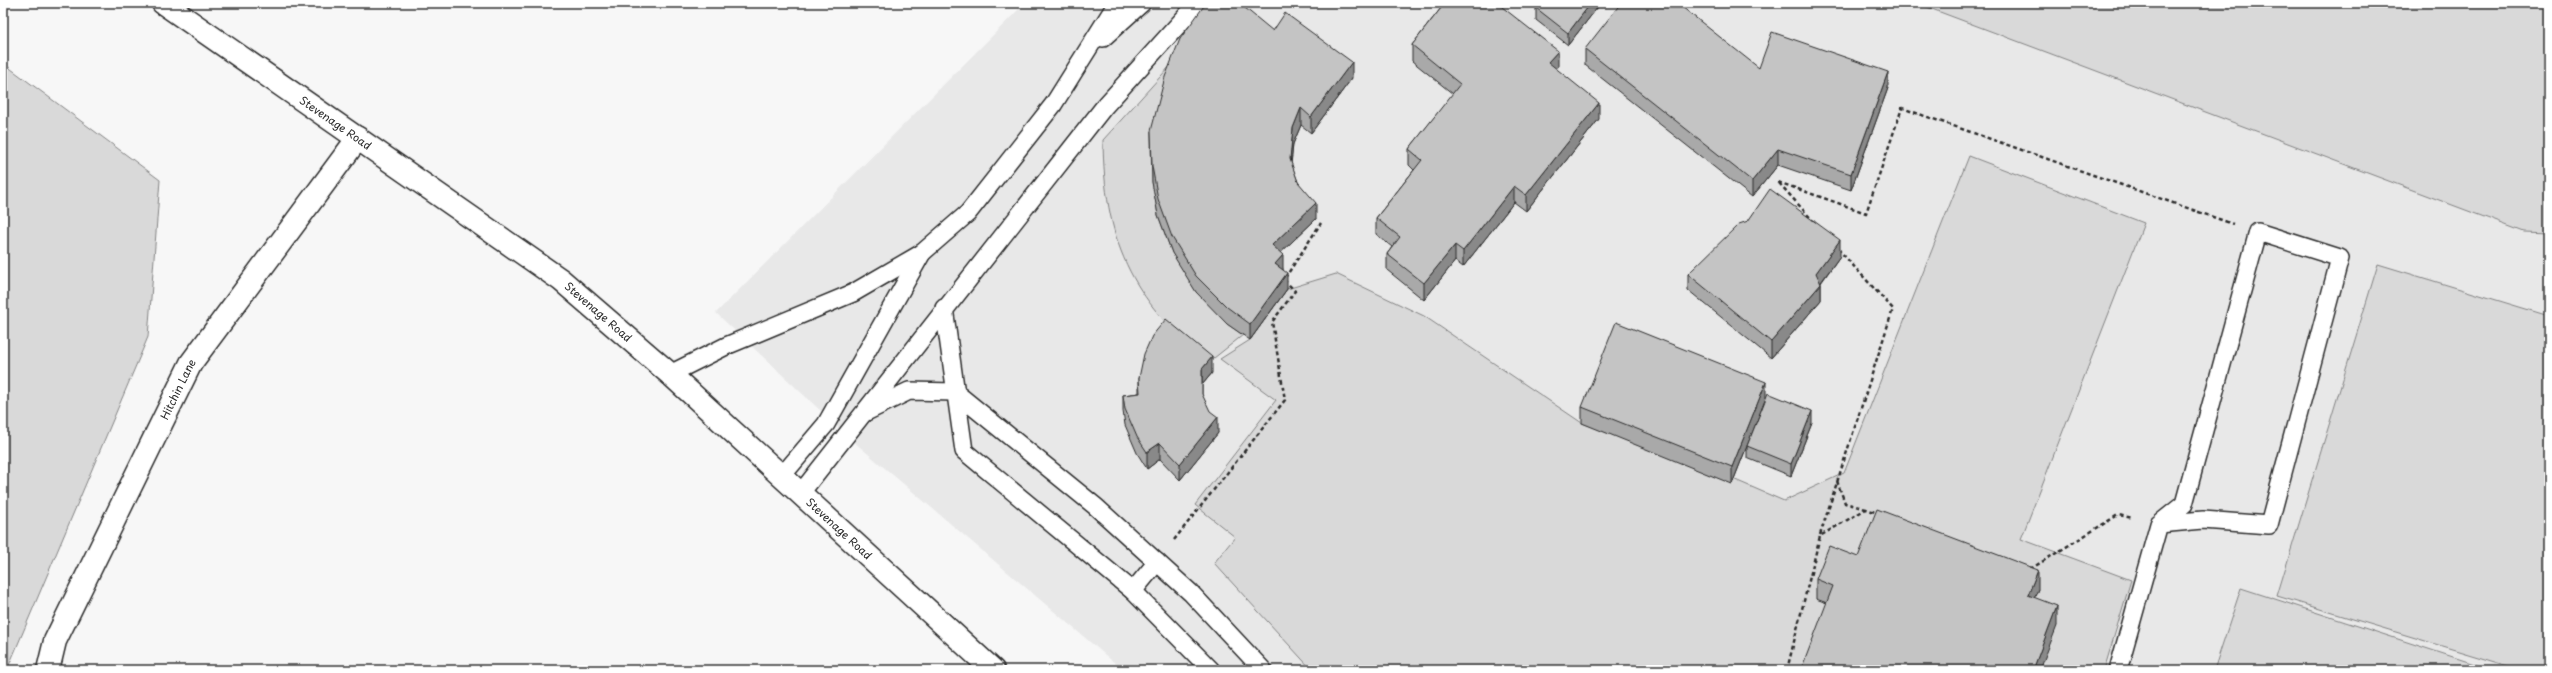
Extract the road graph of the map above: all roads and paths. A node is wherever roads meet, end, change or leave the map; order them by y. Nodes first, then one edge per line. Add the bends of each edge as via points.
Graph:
1 (163, 3) edge
2 (1118, 3) edge
3 (1142, 3) edge
4 (1198, 3) edge
5 (1088, 51) junction
6 (358, 138) junction
7 (1321, 223) dead end
8 (1820, 228) edge
9 (2258, 232) junction
10 (1835, 245) edge
11 (922, 253) junction
12 (944, 308) junction
13 (670, 374) junction
14 (954, 392) junction
15 (861, 415) junction
16 (781, 477) junction
17 (1837, 481) junction
18 (800, 494) junction
19 (1866, 509) junction
20 (1880, 514) edge
21 (2159, 524) junction
22 (1820, 536) junction
23 (1157, 562) junction
24 (2025, 566) edge
25 (1133, 591) junction
26 (48, 670) edge
27 (994, 670) edge
28 (1211, 670) edge
29 (1263, 670) edge
30 (1787, 670) edge
31 (2118, 670) edge

1 - 6 main road, Stevenage Road
2 - 5 lane
3 - 5 lane
4 - 12 lane via 1104,107
5 - 11 lane via 1053,105 968,213
6 - 13 main road, Stevenage Road via 561,280
6 - 26 main road, Hitchin Lane via 191,363 56,641
7 - 23 path via 1283,280 1295,291 1272,322 1284,400
8 - 9 path via 1778,182 1866,213 1902,108
9 - 21 lane via 2184,504
9 - 21 lane via 2340,258 2269,526 2203,520
10 - 17 path via 1893,309
11 - 13 lane via 853,293 726,346
11 - 16 lane via 826,424
12 - 14 lane
12 - 15 lane
13 - 16 main road, Stevenage Road
14 - 15 lane via 909,391
14 - 23 lane via 1095,506
14 - 25 lane via 964,451
15 - 18 lane
16 - 18 main road, Stevenage Road
17 - 19 path via 1845,503
17 - 22 path
18 - 27 main road, Stevenage Road
19 - 20 path
19 - 22 path
21 - 24 path via 2118,515 2032,568
21 - 31 lane
22 - 30 path
23 - 25 lane
23 - 29 lane via 1191,593
25 - 28 lane

